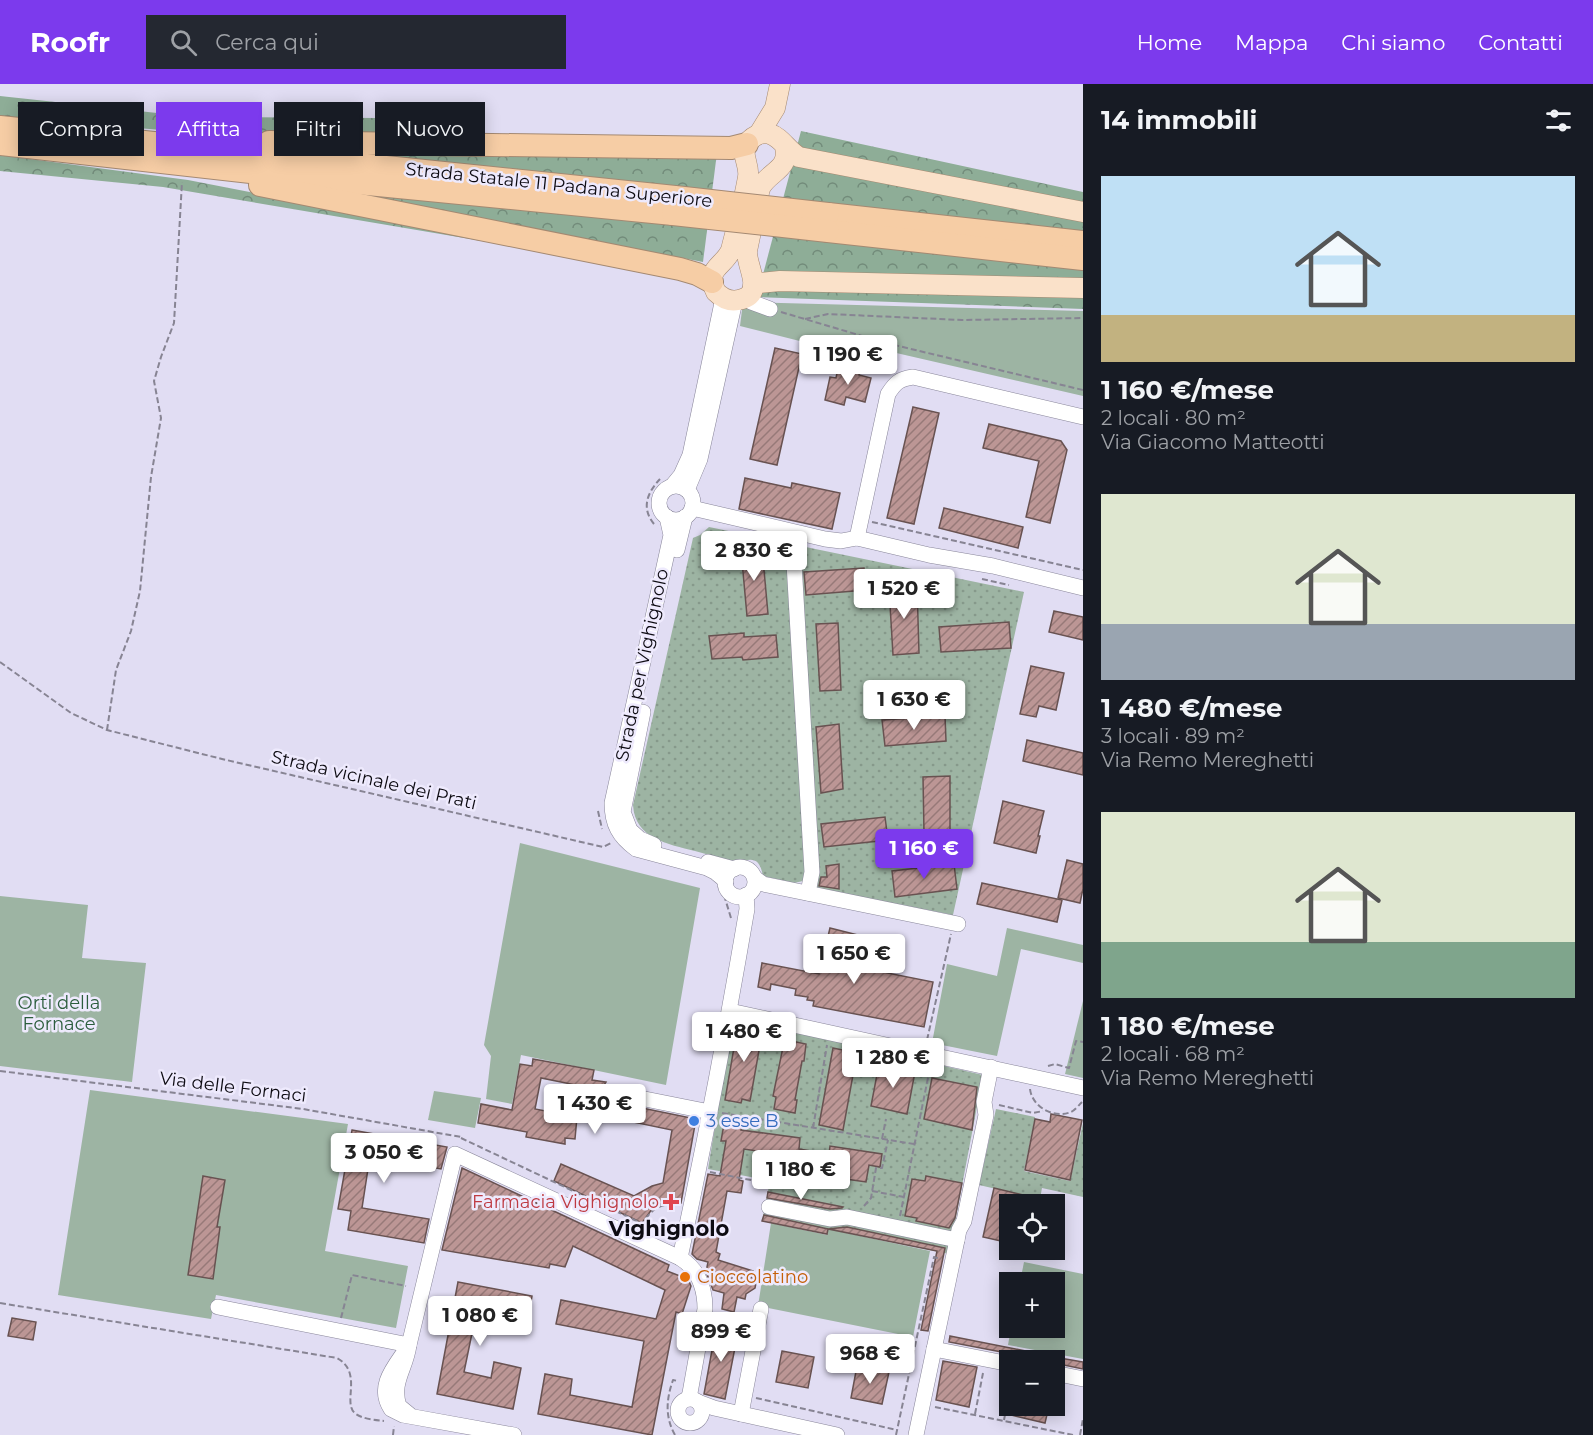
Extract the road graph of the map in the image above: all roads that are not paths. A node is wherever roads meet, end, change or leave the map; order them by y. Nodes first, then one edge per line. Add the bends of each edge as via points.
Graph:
1 (780, 84) edge
2 (775, 108) junction
3 (0, 127) edge
4 (753, 139) junction
5 (0, 144) edge
6 (783, 144) junction
7 (195, 164) junction
8 (1083, 212) edge
9 (828, 222) junction
10 (1083, 242) edge
11 (1083, 259) edge
12 (1083, 288) edge
13 (734, 293) junction
14 (770, 309) road end
15 (1083, 417) edge
16 (675, 484) junction
17 (689, 512) junction
18 (661, 521) junction
19 (857, 538) junction
20 (794, 563) dead end
21 (1083, 588) edge
22 (618, 813) junction
23 (728, 881) junction
24 (751, 891) junction
25 (808, 893) junction
26 (955, 923) road end
27 (729, 1011) junction
28 (991, 1067) junction
29 (1083, 1088) edge
30 (610, 1092) dead end
31 (710, 1112) junction
32 (769, 1207) dead end
33 (957, 1240) junction
34 (680, 1258) junction
35 (218, 1307) dead end
36 (761, 1309) dead end
37 (409, 1345) junction
38 (934, 1349) junction
39 (999, 1362) edge
40 (1065, 1375) edge
41 (1083, 1379) edge
42 (694, 1413) edge
43 (741, 1414) junction
44 (768, 1428) edge
45 (514, 1435) edge
46 (837, 1435) edge
47 (916, 1435) edge

1 - 2 main road
2 - 4 main road
2 - 6 main road
3 - 7 highway, Strada Statale 11 Padana Superiore
4 - 6 main road via 771,134
4 - 7 highway via 730,148 270,142
4 - 13 main road via 744,156 748,176 731,250 716,268
5 - 7 highway, Strada Statale 11 Padana Superiore
6 - 8 main road via 799,157
6 - 13 main road via 783,166 760,188 747,251 754,277
7 - 9 highway, Strada Statale 11 Padana Superiore, bridge
7 - 13 highway via 269,188 680,268
9 - 10 highway, Strada Statale 11 Padana Superiore
9 - 11 highway, Strada Statale 11 Padana Superiore
12 - 13 main road via 780,281 759,283
13 - 14 street
13 - 16 street via 690,456
15 - 19 street via 913,377 901,378 888,394
16 - 17 street via 693,501
16 - 18 street, Strada per Vighignolo via 660,497
17 - 18 street via 675,520
17 - 19 street via 825,539
17 - 22 street, Strada per Vighignolo
18 - 22 street, Strada per Vighignolo via 671,535 612,803
19 - 21 street
20 - 25 street via 812,872
22 - 23 street via 630,830 647,843
22 - 23 street via 617,843 707,868
23 - 24 street via 732,894
23 - 24 street via 743,867 749,870
24 - 25 street
24 - 27 street
25 - 26 street
27 - 28 street
27 - 31 street
28 - 29 street
28 - 33 street via 984,1102 986,1115
30 - 31 street
31 - 34 street
32 - 33 street via 830,1218 847,1217
33 - 38 street
34 - 37 street via 455,1154
34 - 42 street via 695,1269 705,1303
35 - 37 street
36 - 43 street
37 - 45 street via 395,1386 399,1406 410,1415
38 - 39 street
38 - 47 street
40 - 41 street
42 - 43 street
43 - 44 street
44 - 46 street

